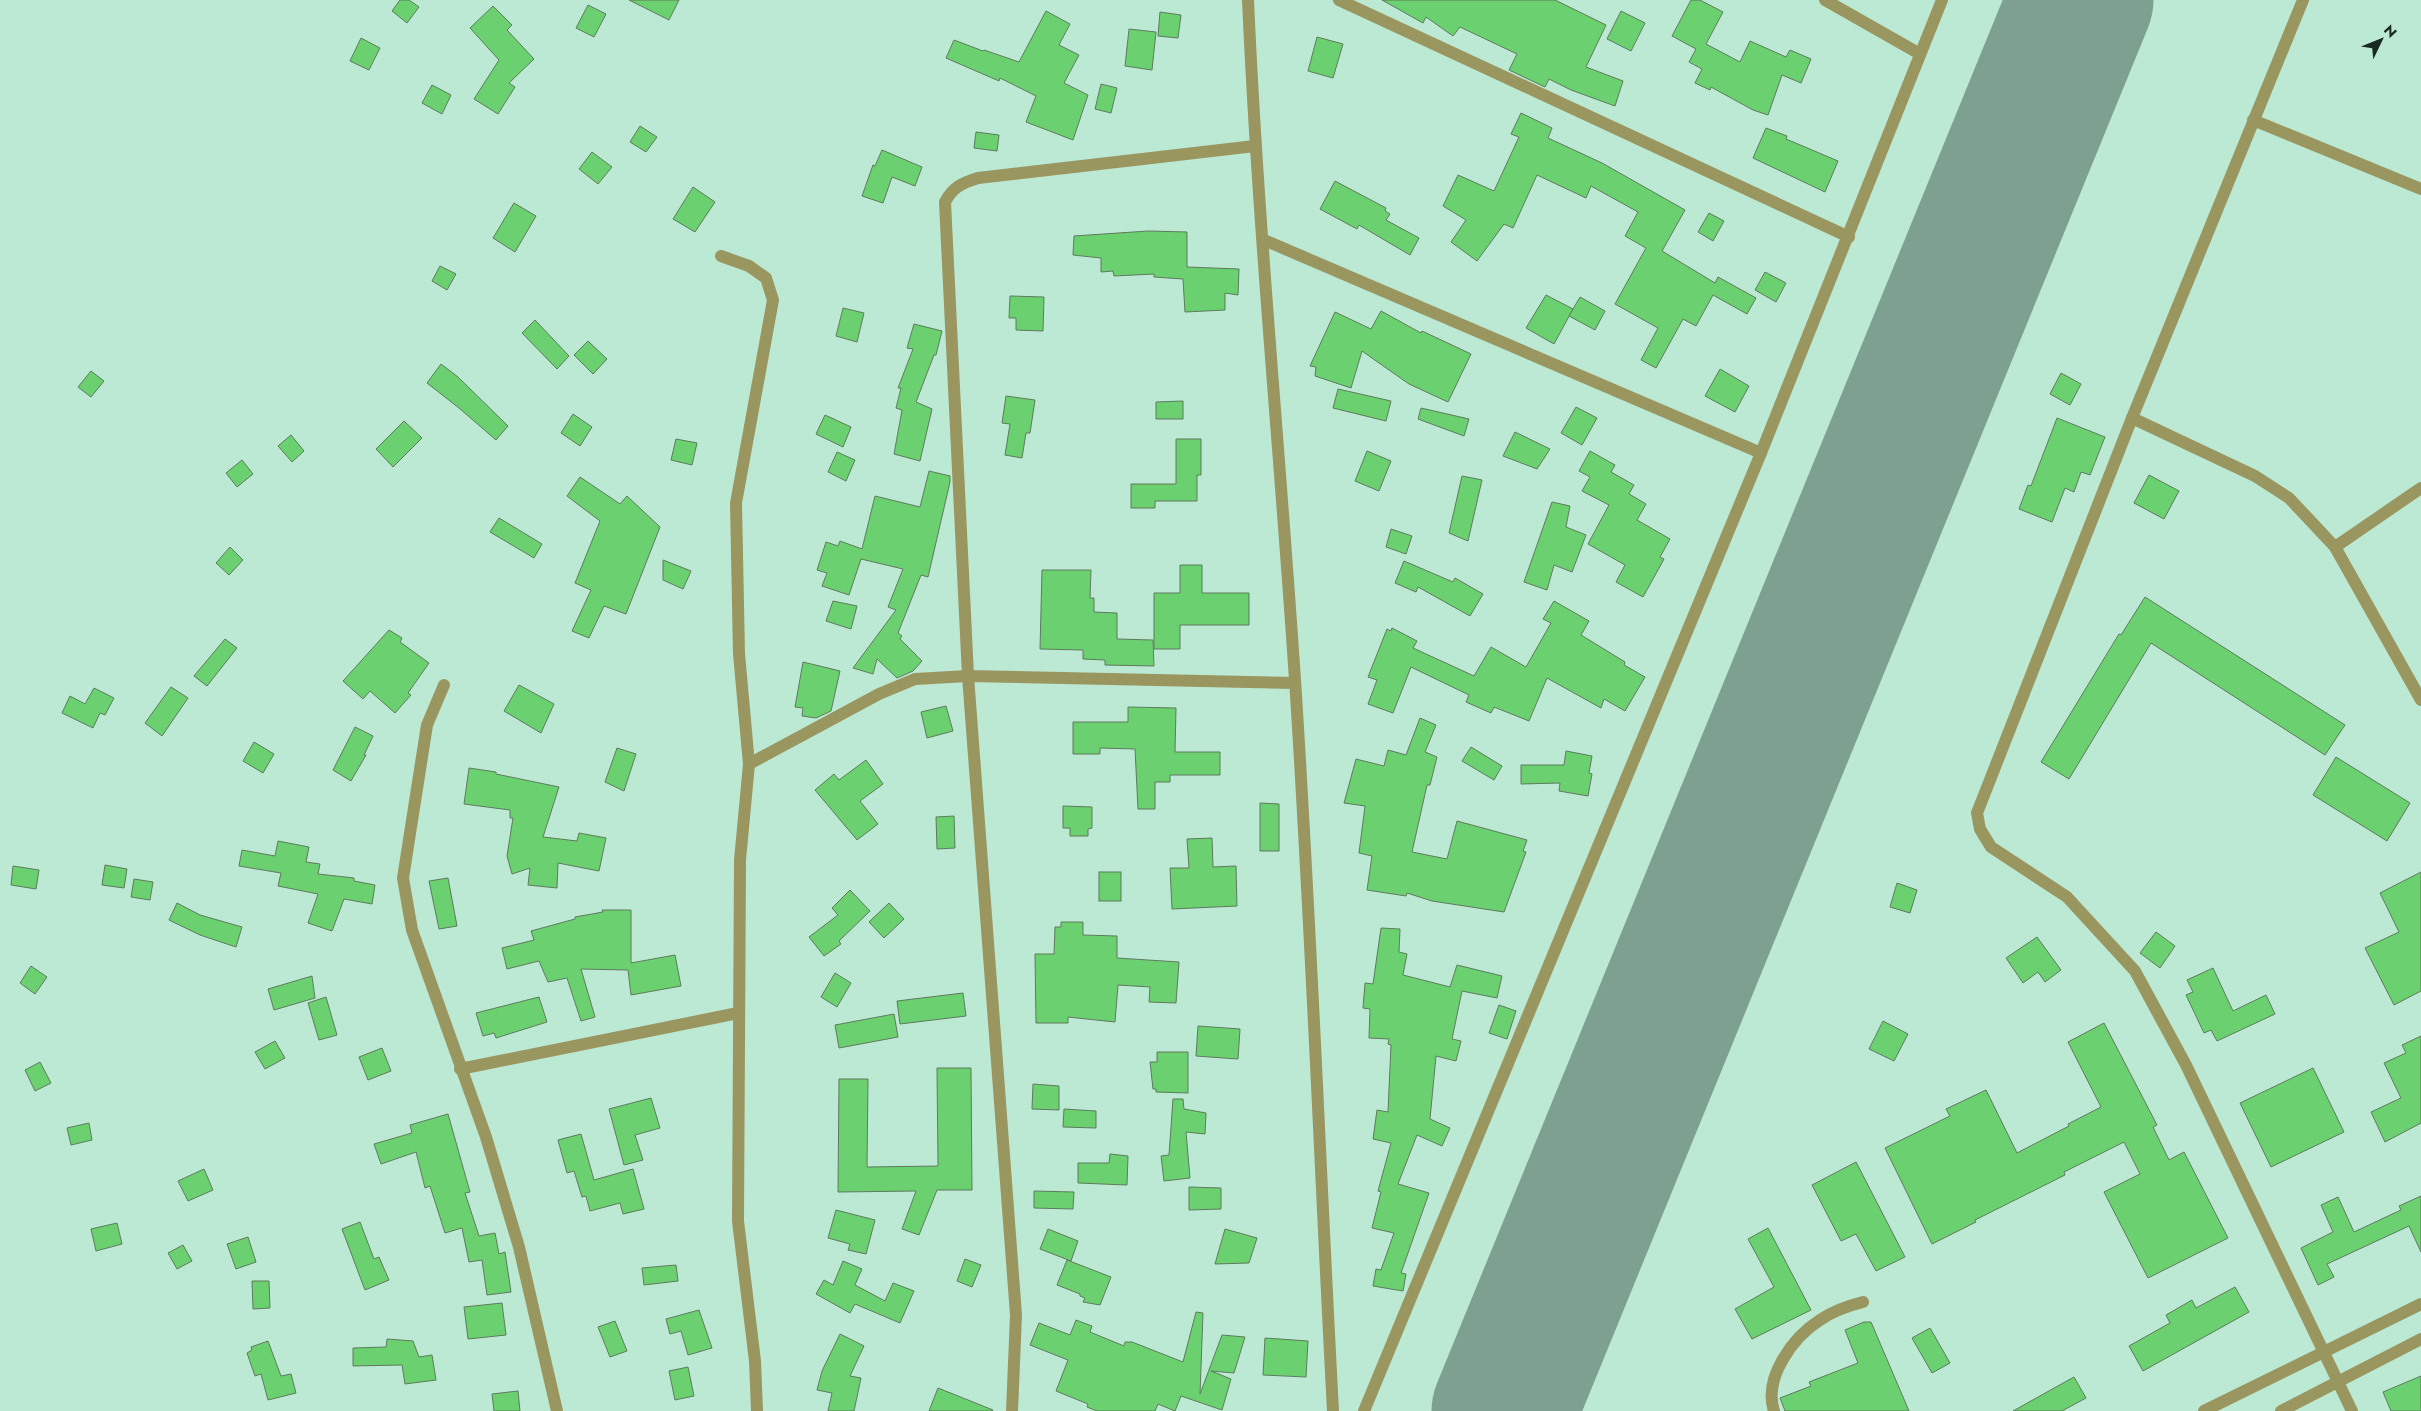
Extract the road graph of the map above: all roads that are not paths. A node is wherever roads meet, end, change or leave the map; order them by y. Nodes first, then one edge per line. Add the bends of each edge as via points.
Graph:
1 (1248, 0) edge
2 (1339, 0) edge
3 (1825, 0) edge
4 (1942, 0) edge
5 (2303, 0) edge
6 (1920, 54) junction
7 (2253, 120) junction
8 (1255, 146) junction
9 (2421, 189) edge
10 (1849, 237) junction
11 (1264, 240) junction
12 (721, 256) dead end
13 (2132, 418) junction
14 (1761, 453) junction
15 (2421, 488) edge
16 (2335, 547) junction
17 (968, 676) junction
18 (1295, 683) junction
19 (444, 685) dead end
20 (2421, 700) edge
21 (749, 764) junction
22 (738, 1013) junction
23 (460, 1069) junction
24 (1862, 1302) dead end
25 (2421, 1304) edge
26 (2421, 1339) edge
27 (2324, 1354) junction
28 (2337, 1382) junction
29 (557, 1411) edge
30 (757, 1411) edge
31 (1012, 1411) edge
32 (1333, 1411) edge
33 (1364, 1411) edge
34 (1774, 1411) edge
35 (2204, 1411) edge
36 (2280, 1411) edge
37 (2352, 1411) edge

1 - 8 street
2 - 10 street
3 - 6 street
4 - 6 street
5 - 7 street
6 - 10 street
7 - 9 street
7 - 13 street
8 - 11 street
8 - 17 street via 978,178 951,190 945,202
10 - 14 street
11 - 14 street
11 - 18 street
12 - 21 street via 749,266 766,278 773,300 736,503 738,654
13 - 16 street via 2255,476 2289,498
13 - 27 street via 1976,813 1980,830 1991,847 2067,897 2135,971 2186,1066
14 - 33 street
15 - 16 street
16 - 20 street
17 - 18 street
17 - 21 street via 915,679 879,694
17 - 31 street via 1016,1314
18 - 32 street
19 - 23 street via 427,725 403,878 412,930
21 - 22 street via 740,860
22 - 23 street
22 - 30 street via 738,1222 755,1360
23 - 29 street via 486,1137 518,1247
24 - 34 street via 1840,1308 1800,1337 1775,1375 1770,1398
25 - 27 street
26 - 28 street
27 - 28 street
27 - 35 street
28 - 36 street
28 - 37 street

